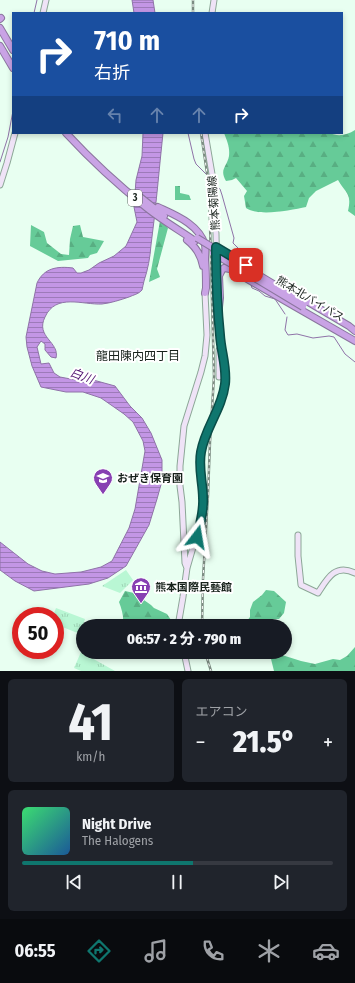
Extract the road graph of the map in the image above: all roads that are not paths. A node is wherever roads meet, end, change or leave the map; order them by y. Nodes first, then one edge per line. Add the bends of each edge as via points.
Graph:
1 (46, 0) edge
2 (214, 0) edge
3 (43, 12) edge
4 (212, 12) edge
5 (0, 28) edge
6 (0, 46) edge
7 (12, 48) edge
8 (12, 66) edge
9 (14, 134) edge
10 (67, 134) edge
11 (73, 134) edge
12 (204, 134) edge
13 (102, 167) junction
14 (0, 185) edge
15 (138, 196) junction
16 (172, 225) junction
17 (216, 247) junction
18 (206, 293) junction
19 (304, 305) junction
20 (218, 316) junction
21 (355, 331) edge
22 (355, 337) edge
23 (220, 339) junction
24 (355, 341) edge
25 (219, 377) dead end
26 (298, 535) dead end
27 (187, 568) junction
28 (355, 573) edge
29 (179, 619) edge
30 (185, 659) edge
31 (188, 671) edge

1 - 3 main road
2 - 4 main road
5 - 7 highway
6 - 8 highway
9 - 14 main road
10 - 13 highway, 熊本北バイパス / 3
11 - 13 highway, 熊本北バイパス / 3
12 - 17 main road, 熊本菊陽線 via 212,174
13 - 15 highway, 熊本北バイパス / 3
13 - 16 highway, 熊本北バイパス / 3 via 148,209
15 - 16 highway, 熊本北バイパス / 3
15 - 18 highway, 3 via 182,219 197,231 205,245
16 - 18 highway, 3 via 200,255
16 - 19 highway, 熊本北バイパス / 3, bridge
17 - 20 main road, 熊本菊陽線
17 - 21 highway
18 - 27 main road via 205,356 184,426 180,466
19 - 21 highway, 熊本北バイパス / 3
19 - 22 highway, 熊本北バイパス / 3
20 - 23 main road, 熊本菊陽線
20 - 24 highway via 219,276 224,268 230,269
23 - 25 main road
23 - 27 main road, 熊本菊陽線, bridge via 225,384 223,396 205,437 201,453 203,510
26 - 28 main road via 301,585 318,593 332,573 345,570
27 - 29 main road, 熊本菊陽線
30 - 31 main road

